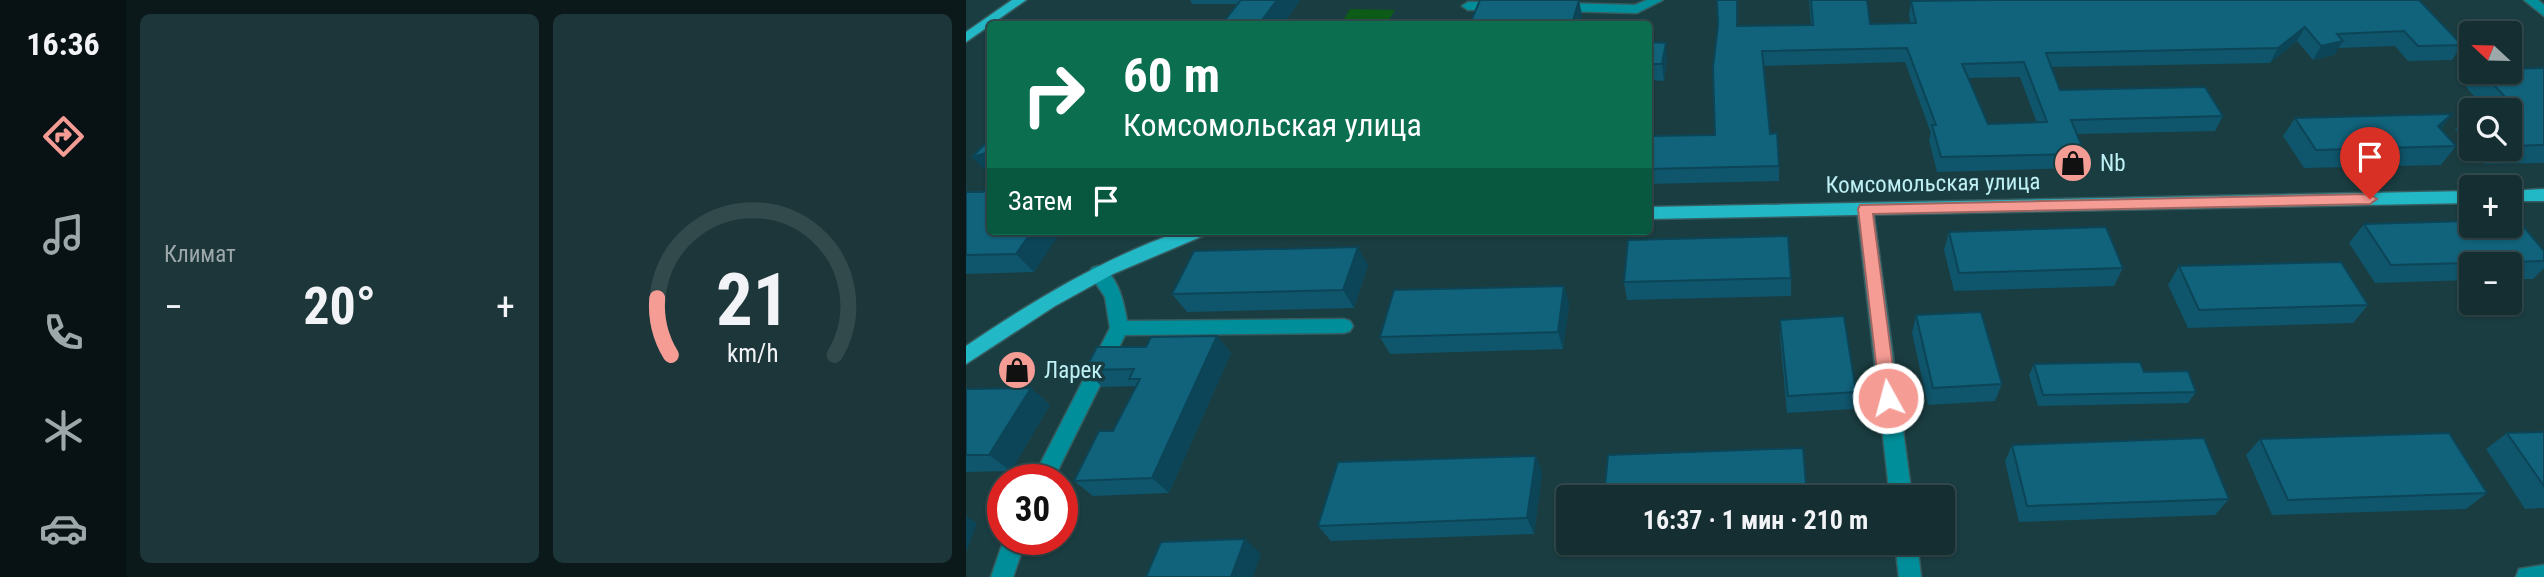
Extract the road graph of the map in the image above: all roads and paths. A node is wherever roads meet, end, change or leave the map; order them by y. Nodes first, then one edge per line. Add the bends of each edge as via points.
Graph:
1 (1020, 0) edge
2 (1657, 0) edge
3 (2530, 0) edge
4 (1506, 3) edge
5 (1468, 6) dead end
6 (1546, 7) edge
7 (2544, 12) edge
8 (990, 21) edge
9 (987, 23) edge
10 (966, 38) edge
11 (2544, 195) edge
12 (2522, 196) edge
13 (2459, 197) edge
14 (1865, 209) junction
15 (1652, 213) edge
16 (1187, 235) edge
17 (1098, 273) junction
18 (1344, 326) dead end
19 (1119, 328) junction
20 (966, 356) edge
21 (1050, 464) edge
22 (1899, 485) edge
23 (1010, 555) edge
24 (1907, 555) edge
25 (2544, 576) edge
26 (1002, 577) edge
27 (1910, 577) edge
28 (2527, 577) edge

1 - 8 main road
2 - 6 street via 1637,9
3 - 7 street
4 - 5 street
9 - 10 main road
11 - 12 main road
13 - 14 main road, Комсомольская улица
14 - 15 main road, Комсомольская улица
14 - 22 street
16 - 17 main road
17 - 19 street via 1114,296
17 - 20 main road
18 - 19 street
19 - 21 street
23 - 26 street
24 - 27 street
25 - 28 street

